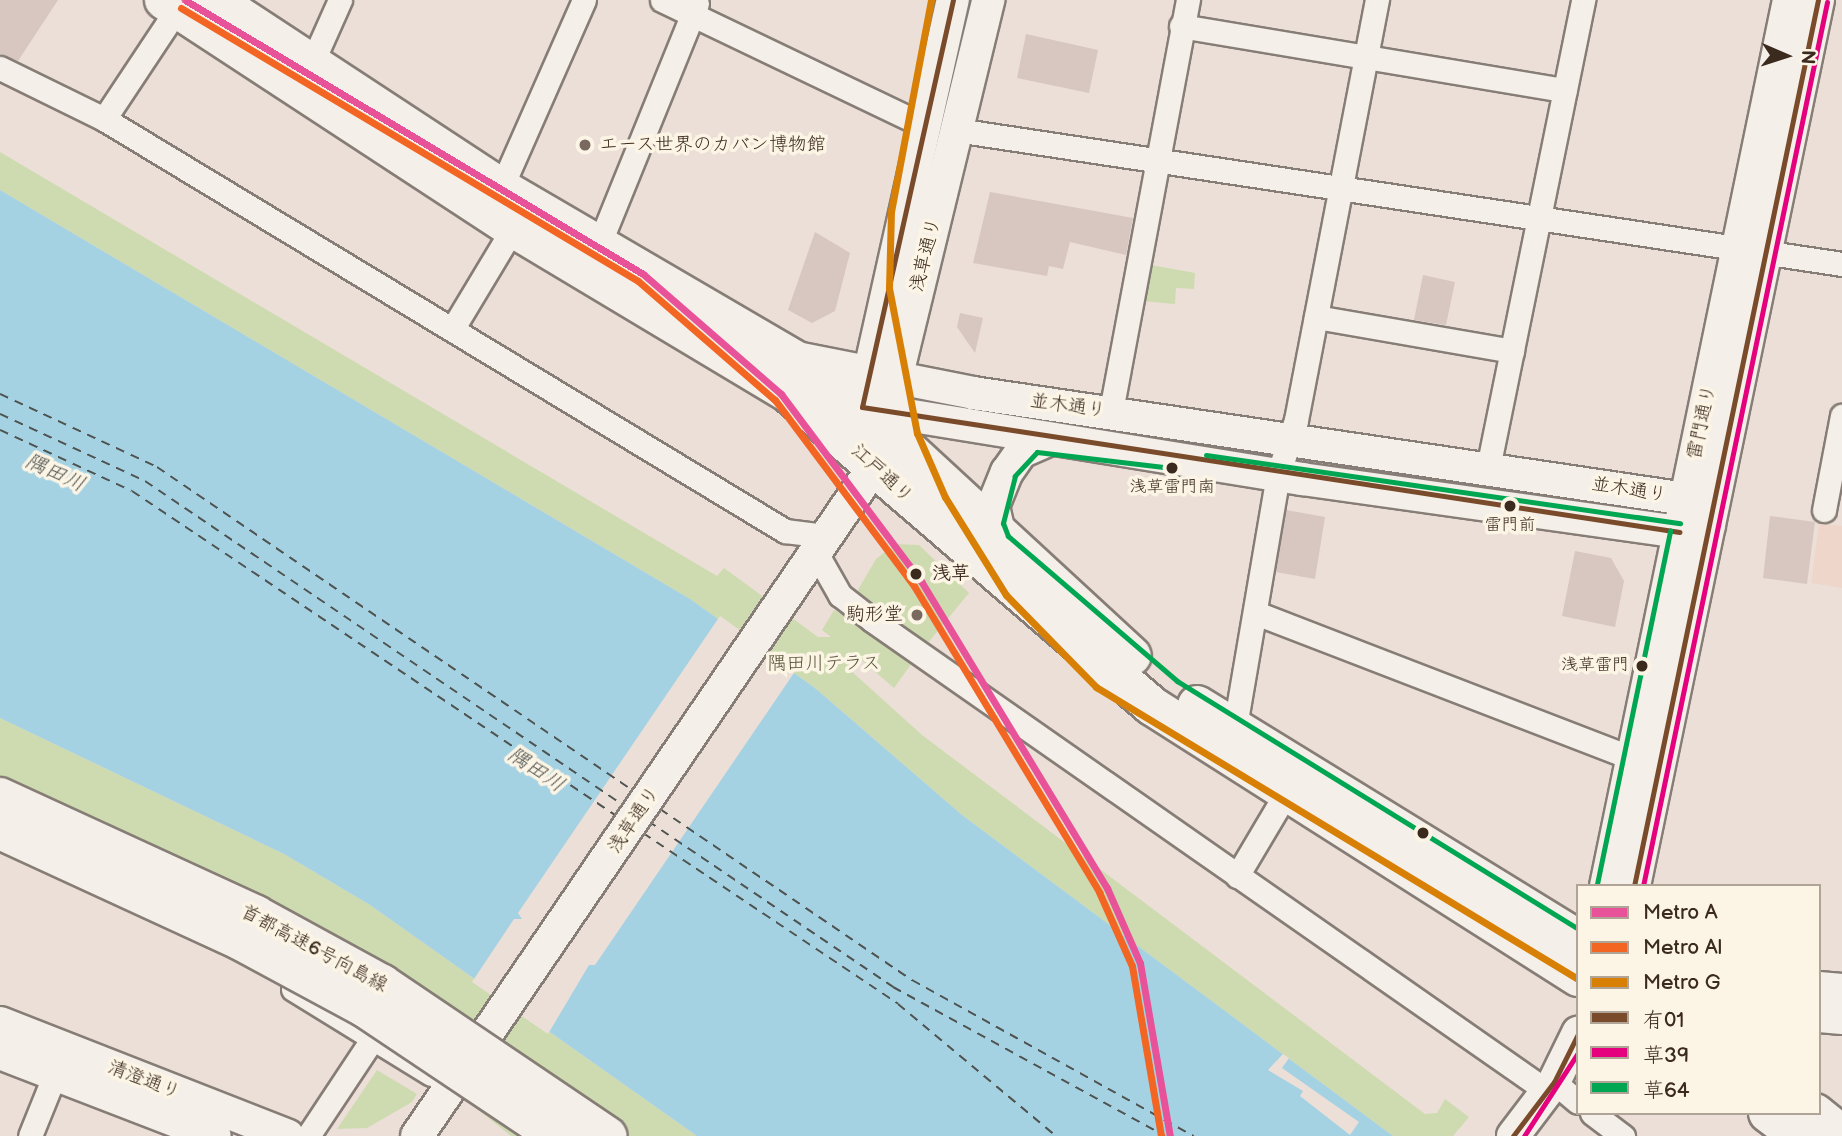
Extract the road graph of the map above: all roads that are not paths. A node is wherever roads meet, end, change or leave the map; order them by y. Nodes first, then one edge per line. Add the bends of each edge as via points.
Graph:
1 (215, 0) edge
2 (340, 0) edge
3 (584, 0) edge
4 (663, 0) edge
5 (953, 0) edge
6 (988, 0) edge
7 (1188, 0) edge
8 (1377, 0) edge
9 (1583, 0) edge
10 (1789, 0) edge
11 (1818, 0) edge
12 (171, 4) edge
13 (695, 7) edge
14 (1181, 26) junction
15 (1366, 56) junction
16 (0, 68) edge
17 (305, 77) junction
18 (1565, 90) junction
19 (104, 119) junction
20 (923, 125) junction
21 (956, 130) junction
22 (1158, 157) junction
23 (1340, 187) junction
24 (501, 188) junction
25 (1539, 219) junction
26 (513, 228) junction
27 (598, 247) junction
28 (1752, 249) junction
29 (1842, 264) edge
30 (1316, 317) junction
31 (453, 328) junction
32 (1512, 351) junction
33 (787, 392) junction
34 (1020, 400) junction
35 (881, 401) junction
36 (1111, 411) junction
37 (1842, 416) edge
38 (1033, 437) junction
39 (1290, 440) junction
40 (865, 456) junction
41 (1488, 468) junction
42 (1278, 475) junction
43 (1686, 499) junction
44 (1824, 510) dead end
45 (1709, 525) junction
46 (1679, 532) junction
47 (1001, 541) junction
48 (820, 544) junction
49 (1256, 613) junction
50 (1232, 744) junction
51 (1632, 758) junction
52 (0, 781) edge
53 (1285, 795) junction
54 (0, 797) edge
55 (0, 830) edge
56 (0, 851) edge
57 (1237, 876) junction
58 (1606, 884) edge
59 (1634, 884) edge
60 (1576, 938) edge
61 (244, 960) junction
62 (1576, 976) edge
63 (1821, 988) edge
64 (1842, 990) edge
65 (1821, 1016) edge
66 (1842, 1018) edge
67 (0, 1023) edge
68 (1576, 1037) edge
69 (373, 1038) junction
70 (0, 1053) edge
71 (55, 1074) junction
72 (457, 1082) junction
73 (1551, 1087) junction
74 (1576, 1101) edge
75 (1595, 1115) edge
76 (1771, 1115) edge
77 (1817, 1115) edge
78 (1842, 1135) edge
79 (30, 1136) edge
80 (215, 1136) edge
81 (288, 1136) edge
82 (308, 1136) edge
83 (417, 1136) edge
84 (556, 1136) edge
85 (607, 1136) edge
86 (1513, 1136) edge
87 (1623, 1136) edge
88 (1798, 1136) edge

1 - 17 highway, 江戸通り
2 - 17 street
3 - 24 street
4 - 13 street
5 - 20 street, 浅草通り
6 - 21 street, 浅草通り
7 - 14 street
8 - 15 street
9 - 18 street
10 - 28 street, 雷門通り
11 - 28 street, 雷門通り
12 - 17 highway, 江戸通り
12 - 19 street
13 - 20 street
13 - 27 street
14 - 15 street
14 - 22 street
15 - 18 street
15 - 23 street
16 - 19 street
17 - 24 highway, 江戸通り
17 - 26 highway, 江戸通り
18 - 25 street
19 - 31 street
20 - 35 street, 浅草通り
21 - 22 street
21 - 35 street, 浅草通り
22 - 23 street
22 - 36 street
23 - 25 street
23 - 30 street
24 - 27 highway, 江戸通り
25 - 28 street
25 - 32 street
26 - 31 street
26 - 33 highway, 江戸通り
27 - 35 highway, 江戸通り via 781,352
28 - 29 street
28 - 43 street, 雷門通り
28 - 45 street, 雷門通り
30 - 32 street
30 - 39 street
31 - 48 street via 785,531
32 - 41 street
33 - 35 highway
33 - 40 highway, 江戸通り
34 - 35 street, 並木通り
34 - 36 street, 並木通り
34 - 38 street via 1003,414
35 - 38 street, 並木通り
35 - 40 street, 浅草通り
35 - 47 highway, 江戸通り
36 - 39 street, 並木通り
37 - 44 street
38 - 42 street, 並木通り
38 - 47 street via 1007,472 993,506
39 - 41 street, 並木通り
39 - 42 street
40 - 48 street, 浅草通り via 847,502
40 - 50 highway, 江戸通り via 1086,654
41 - 43 street, 並木通り
42 - 46 street, 並木通り
42 - 49 street
43 - 45 street, 並木通り
43 - 46 street, 雷門通り
45 - 46 street, 並木通り
45 - 59 street, 雷門通り
46 - 51 street, 雷門通り
47 - 50 highway, 江戸通り
48 - 57 street via 847,602
48 - 72 street, 浅草通り, bridge
49 - 50 street
49 - 51 street
50 - 53 highway, 江戸通り
50 - 60 highway, 江戸通り
51 - 58 street, 雷門通り
52 - 61 highway via 115,842
53 - 57 street
53 - 62 highway, 江戸通り
54 - 85 highway, 首都高速6号向島線, bridge via 256,915 383,984
55 - 84 highway, 首都高速6号向島線, bridge via 241,941 365,1008
56 - 61 street via 150,909
57 - 73 street
61 - 69 street
63 - 64 street
65 - 66 street
67 - 81 street, 清澄通り
68 - 73 street
69 - 72 street
69 - 82 street
70 - 71 street, 清澄通り
71 - 79 street
71 - 80 street, 清澄通り
72 - 83 street, 浅草通り
73 - 74 street
73 - 86 street
75 - 87 street
76 - 88 highway
77 - 78 highway

